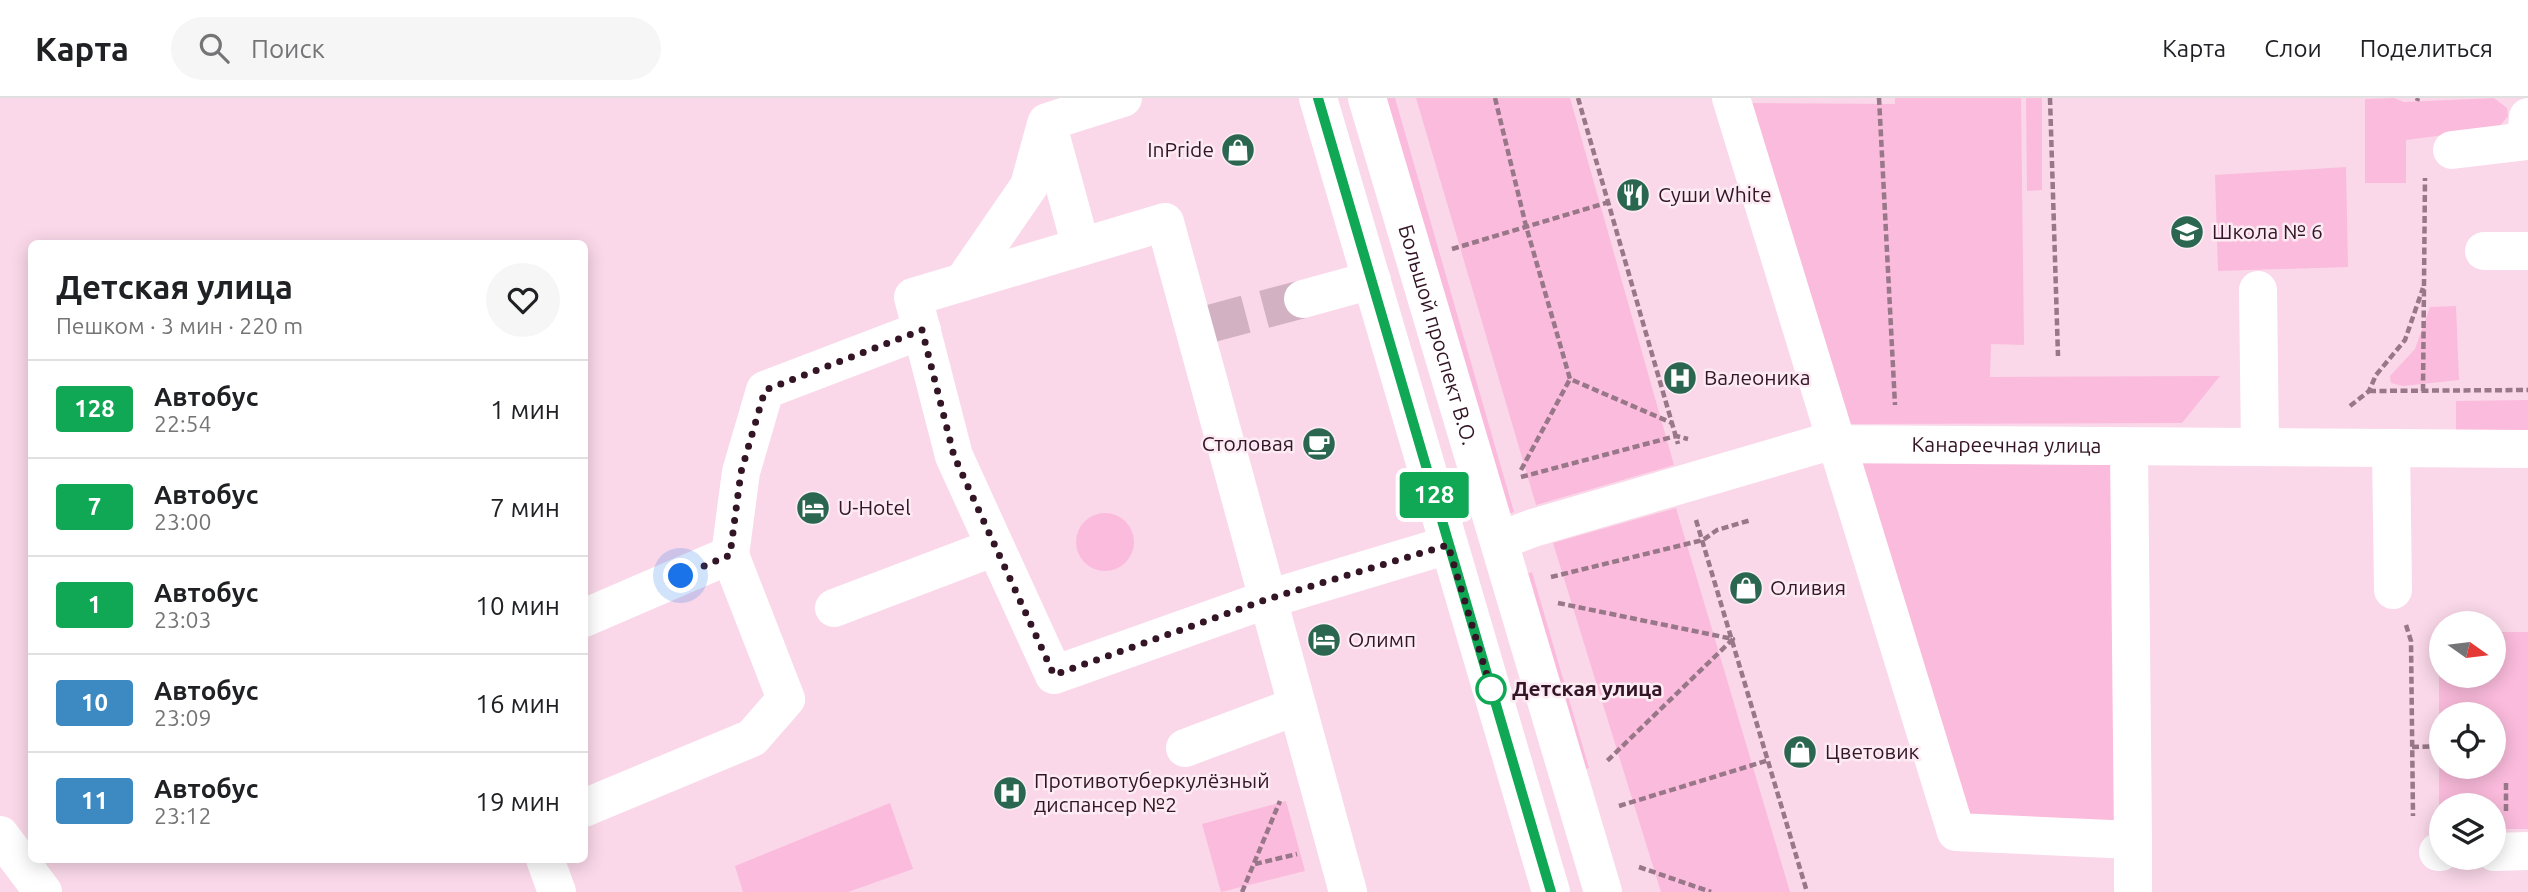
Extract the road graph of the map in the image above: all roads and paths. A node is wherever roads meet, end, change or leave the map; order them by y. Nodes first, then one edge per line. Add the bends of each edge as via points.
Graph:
1 (1121, 98) edge
2 (1318, 98) edge
3 (1367, 98) edge
4 (1495, 98) edge
5 (1731, 98) edge
6 (1879, 98) edge
7 (2050, 98) edge
8 (2527, 111) edge
9 (1047, 122) junction
10 (2438, 159) joint
11 (1609, 202) dead end
12 (1526, 226) junction
13 (1081, 247) junction
14 (1449, 250) dead end
15 (2484, 251) dead end
16 (2528, 251) edge
17 (1372, 280) junction
18 (963, 282) junction
19 (2424, 284) junction
20 (2258, 290) dead end
21 (1303, 299) tunnel mouth
22 (922, 330) junction
23 (2058, 356) dead end
24 (1570, 379) junction
25 (2528, 390) edge
26 (2369, 391) junction
27 (2423, 391) junction
28 (2350, 406) dead end
29 (1672, 423) dead end
30 (1691, 440) dead end
31 (1837, 444) junction
32 (1897, 445) junction
33 (2260, 447) junction
34 (2129, 448) junction
35 (2391, 448) junction
36 (2528, 449) edge
37 (1751, 520) dead end
38 (1499, 541) junction
39 (1448, 545) junction
40 (995, 547) junction
41 (730, 555) junction
42 (1547, 578) dead end
43 (2393, 590) dead end
44 (1268, 599) junction
45 (1553, 602) dead end
46 (834, 608) dead end
47 (588, 616) edge
48 (2411, 641) dead end
49 (1301, 722) junction
50 (2429, 746) edge
51 (2412, 747) junction
52 (1185, 748) dead end
53 (1769, 760) dead end
54 (1601, 767) dead end
55 (588, 806) edge
56 (1613, 808) dead end
57 (2413, 816) dead end
58 (0, 835) edge
59 (2133, 839) junction
60 (2528, 851) edge
61 (2506, 852) edge
62 (546, 863) edge
63 (1629, 864) dead end
64 (43, 892) edge
65 (556, 892) edge
66 (1242, 892) edge
67 (1348, 892) edge
68 (1551, 892) edge
69 (1603, 892) edge
70 (1711, 892) edge
71 (2133, 892) edge

1 - 9 main road
2 - 17 main road
3 - 38 main road, Большой проспект В.О.
4 - 12 path
5 - 31 main road
6 - 32 path
7 - 23 path
8 - 10 main road via 2526,141
9 - 13 main road
9 - 18 main road via 1029,186
10 - 19 path
11 - 12 path
12 - 14 path
12 - 24 path
13 - 18 main road
13 - 44 main road via 1165,222 1201,326
15 - 16 main road
17 - 21 main road
17 - 39 main road
18 - 22 main road via 914,297
19 - 26 path via 2405,340 2376,375
19 - 27 path
20 - 33 main road
22 - 40 main road via 954,456
22 - 41 main road via 765,390 741,472
24 - 29 path
24 - 30 path via 1517,478 1676,436
25 - 27 path
26 - 27 path
26 - 28 path
31 - 32 main road, Канареечная улица
31 - 38 main road, Канареечная улица via 1820,444
31 - 59 main road via 1956,832
32 - 34 main road, Канареечная улица
33 - 34 main road, Канареечная улица
33 - 35 main road, Канареечная улица
34 - 59 main road
35 - 36 main road, Канареечная улица
35 - 43 main road
37 - 42 path via 1717,530 1703,540
38 - 69 main road, Большой проспект В.О.
39 - 44 main road
39 - 68 main road
40 - 44 main road via 1054,675
40 - 46 main road
41 - 47 main road
41 - 55 main road via 786,699 752,738
44 - 49 main road
45 - 54 path via 1733,639
48 - 51 path
49 - 52 main road
49 - 66 path
49 - 67 main road
50 - 51 path
51 - 57 path
53 - 56 path
58 - 64 main road
59 - 71 main road
60 - 61 main road
62 - 65 main road
63 - 70 path

